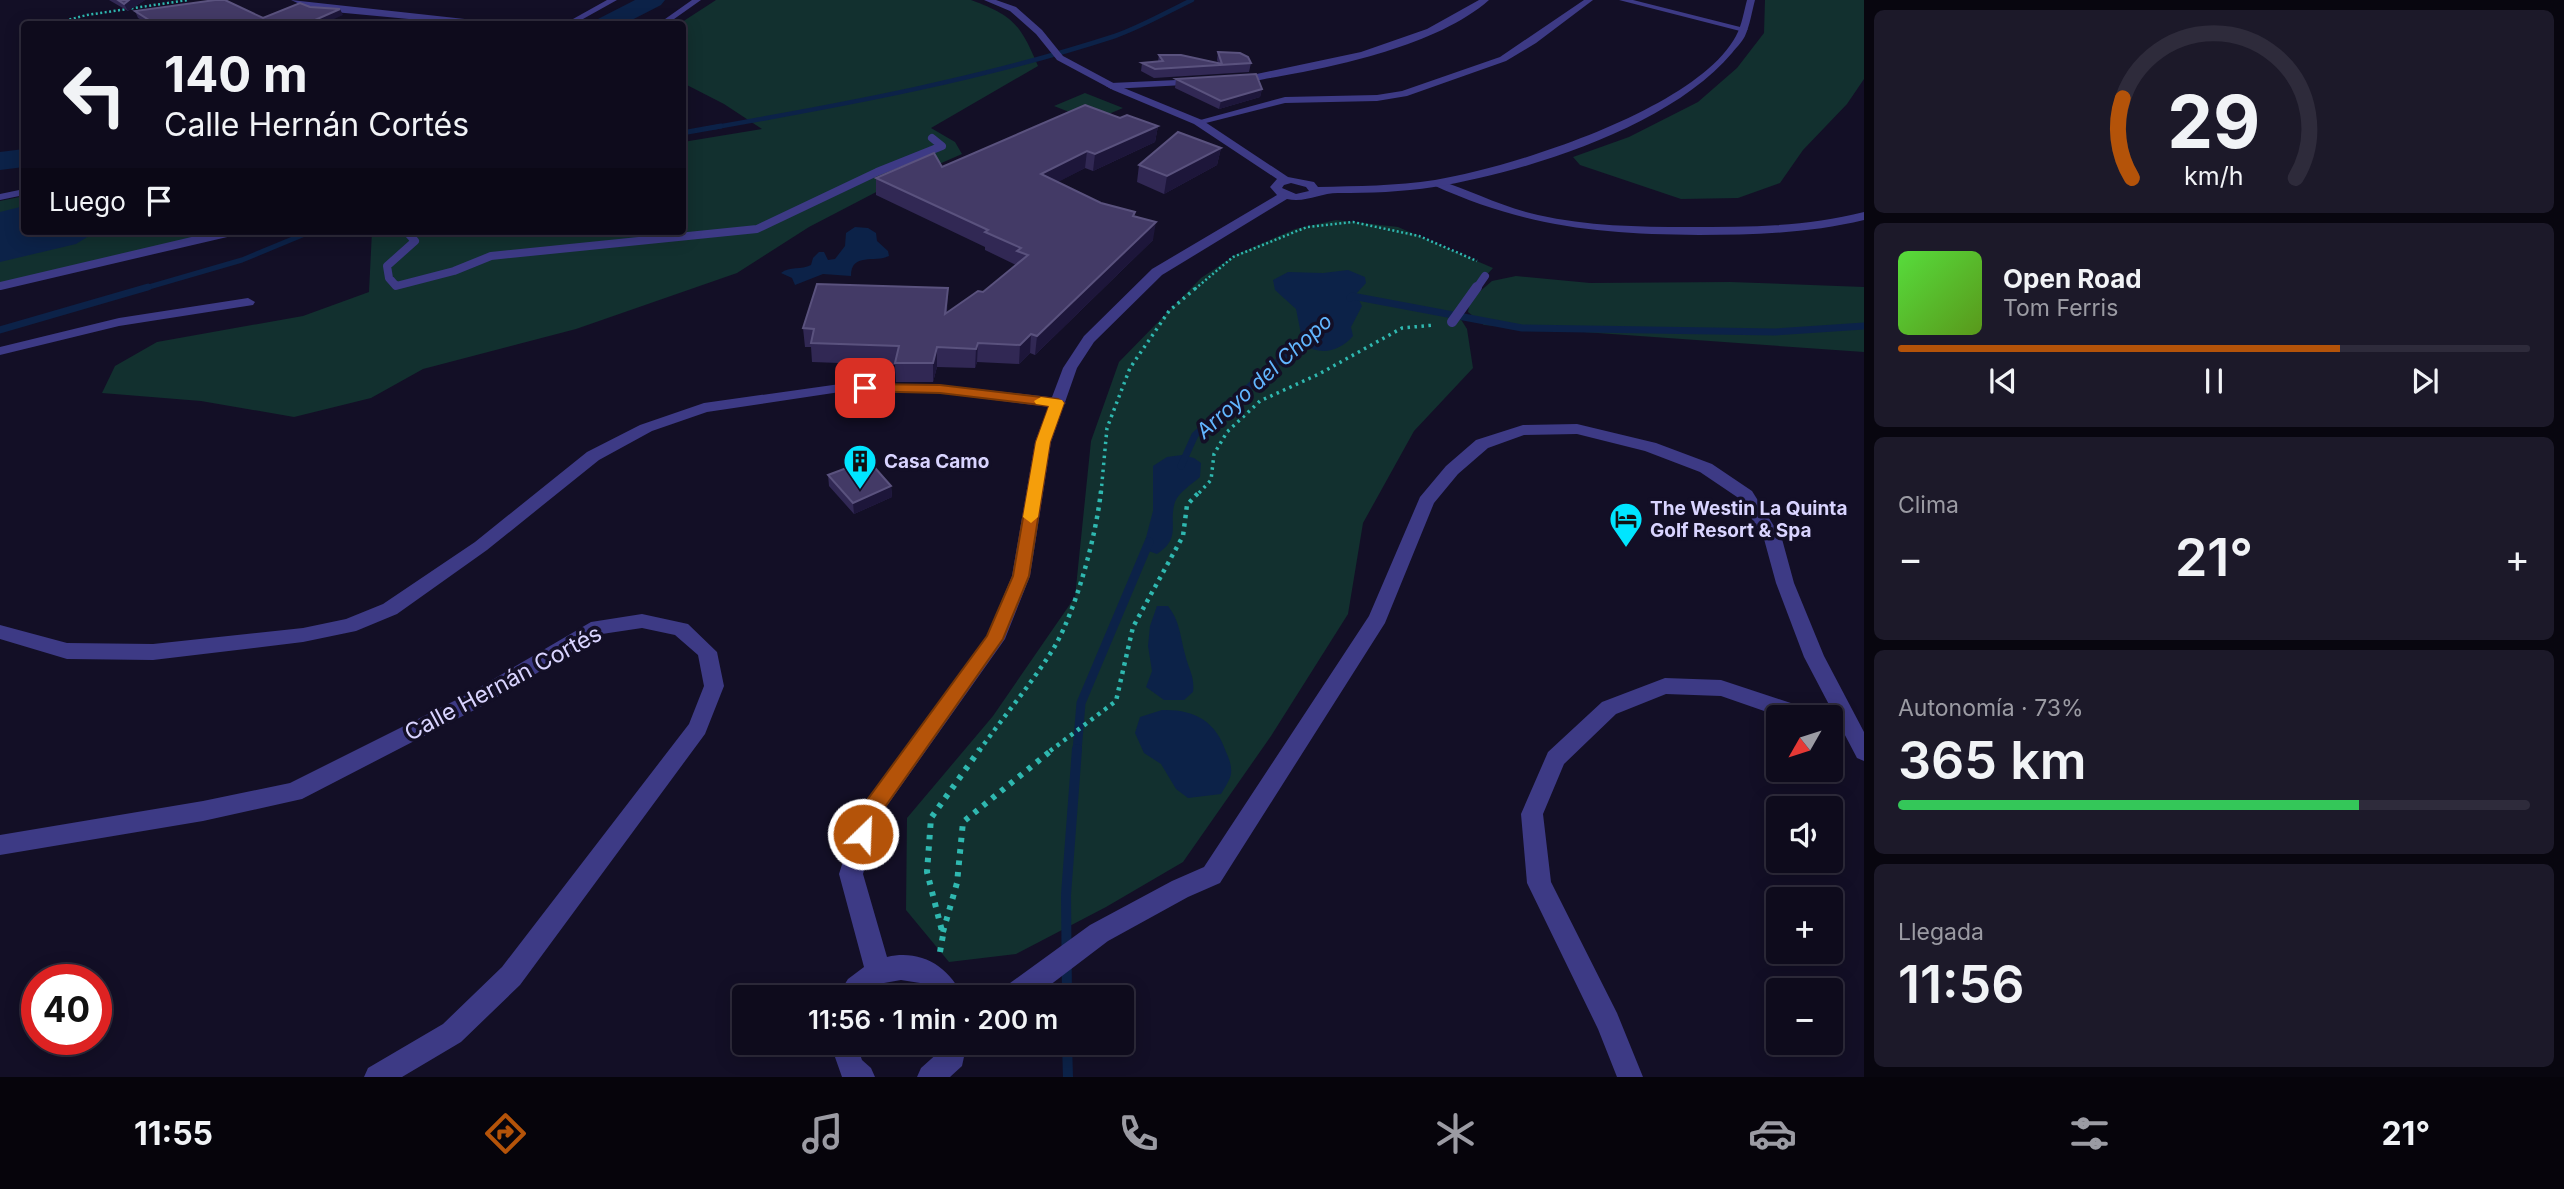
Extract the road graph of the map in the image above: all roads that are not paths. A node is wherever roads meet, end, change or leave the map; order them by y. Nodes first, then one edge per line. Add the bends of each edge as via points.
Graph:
1 (295, 0) edge
2 (612, 0) edge
3 (697, 0) edge
4 (988, 0) edge
5 (1485, 0) edge
6 (1589, 0) edge
7 (1623, 0) edge
8 (1751, 0) edge
9 (453, 21) edge
10 (574, 21) edge
11 (666, 21) edge
12 (1744, 29) junction
13 (1222, 80) edge
14 (1210, 82) edge
15 (1111, 86) junction
16 (1198, 122) junction
17 (932, 138) dead end
18 (1437, 183) junction
19 (1285, 188) junction
20 (1316, 190) junction
21 (21, 193) edge
22 (0, 197) edge
23 (1864, 216) edge
24 (218, 235) edge
25 (410, 235) edge
26 (1485, 276) dead end
27 (0, 286) edge
28 (248, 302) dead end
29 (1452, 322) road end
30 (0, 351) edge
31 (1058, 403) junction
32 (0, 632) edge
33 (1772, 705) edge
34 (1843, 728) edge
35 (1853, 731) junction
36 (1864, 752) edge
37 (0, 845) edge
38 (878, 971) junction
39 (863, 985) edge
40 (941, 985) edge
41 (1029, 985) edge
42 (846, 1055) edge
43 (953, 1055) edge
44 (852, 1074) edge
45 (377, 1077) edge
46 (930, 1077) edge
47 (1630, 1077) edge

1 - 9 street via 313,7
2 - 10 street
3 - 11 street
4 - 15 street via 1013,9 1060,58
5 - 13 street via 1449,23 1355,55
6 - 16 street via 1503,58 1404,94 1285,100
7 - 12 street
8 - 12 street
12 - 18 street via 1709,72 1619,129 1565,150
14 - 15 street
15 - 16 street
16 - 19 street
17 - 25 lane via 942,146 757,229 491,256 396,286 388,278 387,266 415,241
18 - 20 street
18 - 23 street via 1473,201 1578,228 1772,231
19 - 20 street via 1304,182
19 - 20 street via 1304,198
19 - 31 street via 1157,272 1090,339 1070,368
21 - 22 street
24 - 27 lane
26 - 29 lane
28 - 30 street via 119,322
31 - 32 street via 940,389 840,388 704,408 646,428 593,456 481,546 390,609 349,626 153,652 67,651
31 - 38 street via 1043,442 1021,576 995,639 869,814 851,874
33 - 47 street via 1721,688 1665,686 1609,708 1556,758 1532,814 1539,883
34 - 35 street
35 - 36 street
35 - 41 street via 1814,657 1773,539 1746,495 1706,468 1650,447 1577,429 1523,430 1482,444 1426,501 1378,618 1212,875 1099,933
37 - 45 street, Calle Hernán Cortés via 293,792 475,700 598,627 642,621 681,629 707,652 714,686 698,728 511,976 452,1033
38 - 39 street
38 - 40 street via 909,967
42 - 44 street
43 - 46 street

